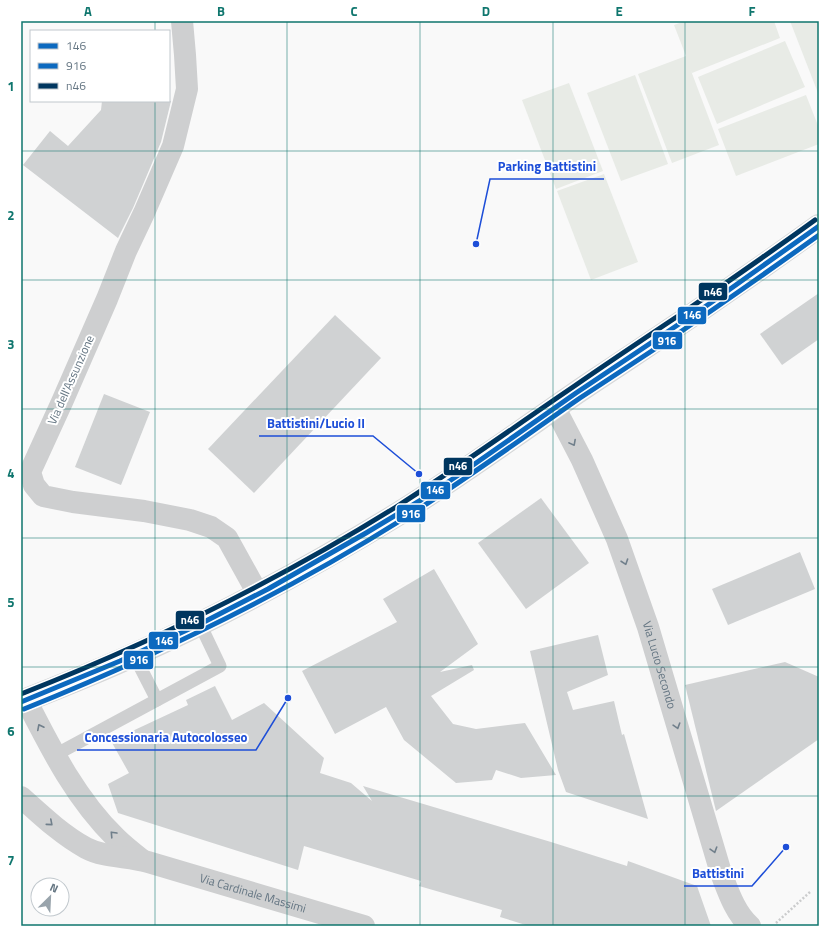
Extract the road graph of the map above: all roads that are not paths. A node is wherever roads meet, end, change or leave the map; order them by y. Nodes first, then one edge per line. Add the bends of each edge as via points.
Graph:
1 (182, 21) edge
2 (819, 226) edge
3 (555, 408) junction
4 (258, 594) junction
5 (200, 624) junction
6 (134, 655) junction
7 (157, 700) junction
8 (23, 701) edge
9 (55, 756) junction
10 (21, 798) edge
11 (142, 860) junction
12 (364, 926) edge
13 (750, 926) edge

1 - 4 street, Via dell'Assunzione via 187,89 174,146 30,472 34,485 43,496 144,511 211,527 227,538
2 - 3 main road
3 - 4 main road via 399,513
3 -> 13 street, Via Lucio Secondo via 582,460 617,539 648,627 721,873 735,906
4 - 5 main road
5 - 6 main road
5 - 7 lane via 220,666
6 - 7 lane
6 - 8 main road
7 - 9 lane
9 -> 8 street, Via Cardinale Massimi
11 -> 9 street, Via Cardinale Massimi via 100,820
10 -> 11 street, Via Cardinale Massimi via 54,827 87,848 100,853
11 - 12 street, Via Cardinale Massimi

